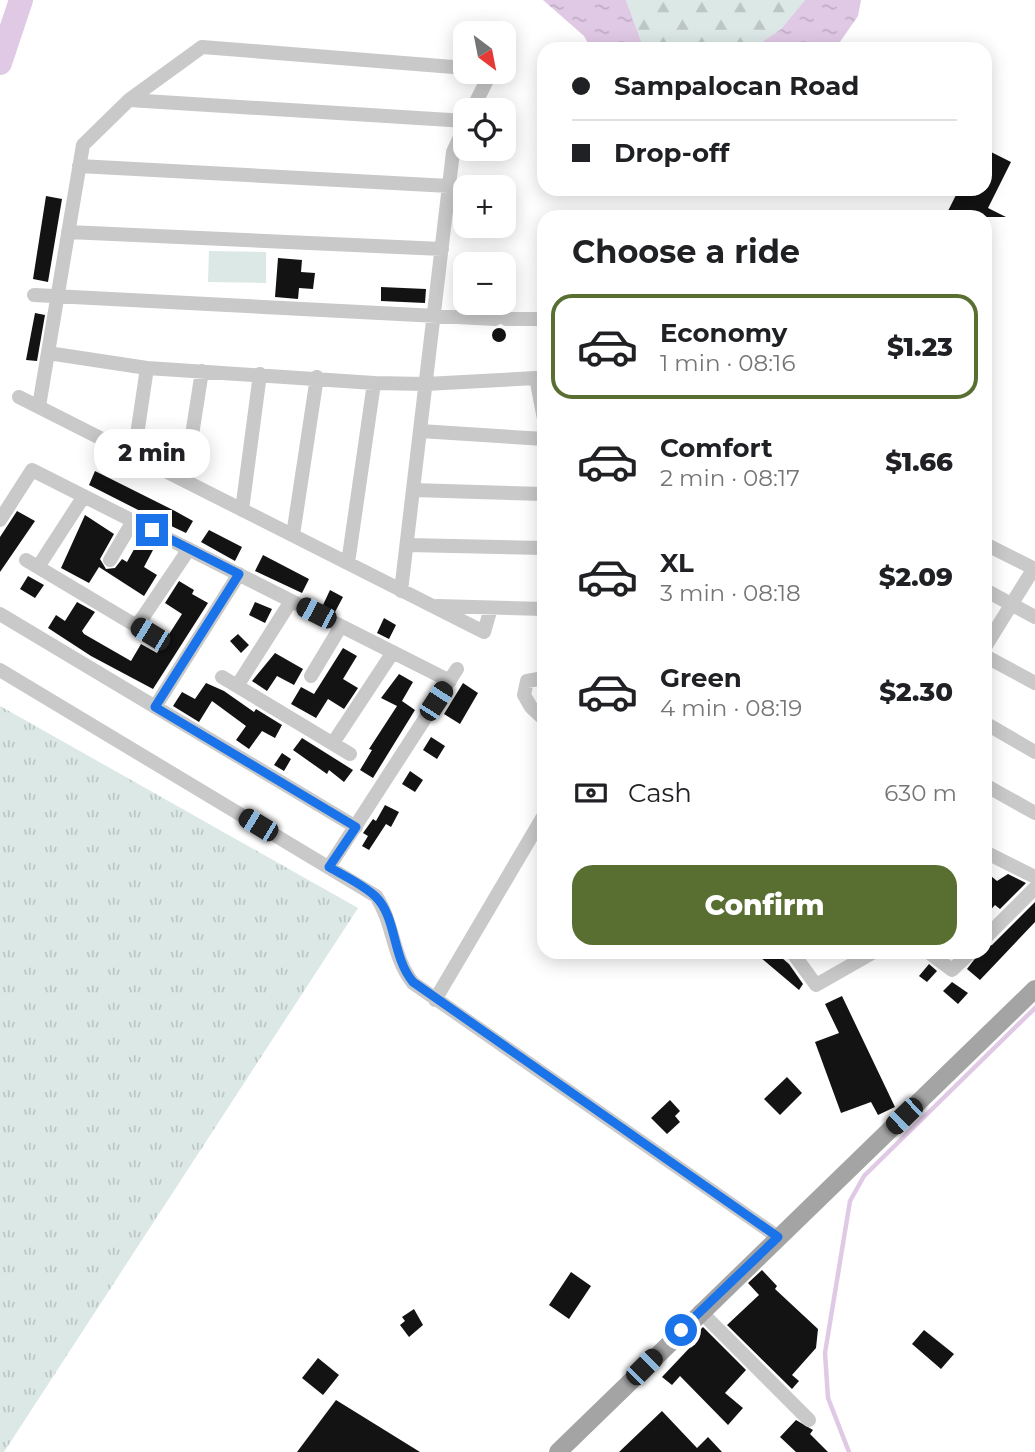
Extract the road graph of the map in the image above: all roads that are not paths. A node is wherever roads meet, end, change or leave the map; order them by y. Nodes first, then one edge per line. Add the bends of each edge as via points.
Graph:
1 (453, 67) edge
2 (129, 100) junction
3 (453, 121) edge
4 (453, 152) edge
5 (79, 166) junction
6 (449, 186) junction
7 (68, 232) junction
8 (442, 249) junction
9 (34, 295) dead end
10 (58, 296) junction
11 (434, 318) junction
12 (537, 319) edge
13 (48, 353) junction
14 (146, 368) junction
15 (202, 371) junction
16 (260, 374) junction
17 (317, 377) junction
18 (374, 383) junction
19 (537, 383) edge
20 (426, 384) junction
21 (19, 397) dead end
22 (39, 407) junction
23 (420, 431) junction
24 (537, 439) edge
25 (134, 455) junction
26 (185, 480) junction
27 (413, 490) junction
28 (537, 494) edge
29 (84, 496) junction
30 (242, 510) junction
31 (0, 520) edge
32 (133, 521) junction
33 (293, 535) junction
34 (407, 545) junction
35 (992, 547) edge
36 (537, 548) edge
37 (189, 549) junction
38 (110, 560) dead end
39 (348, 563) junction
40 (1034, 568) edge
41 (239, 574) junction
42 (401, 591) junction
43 (992, 594) edge
44 (291, 601) junction
45 (1012, 604) junction
46 (432, 606) junction
47 (491, 608) junction
48 (537, 608) edge
49 (0, 614) edge
50 (1035, 617) edge
51 (137, 626) junction
52 (341, 626) junction
53 (150, 634) dead end
54 (992, 637) edge
55 (393, 652) junction
56 (992, 660) edge
57 (0, 670) edge
58 (311, 676) dead end
59 (222, 677) dead end
60 (537, 679) edge
61 (1035, 683) edge
62 (237, 686) junction
63 (155, 707) junction
64 (537, 713) edge
65 (992, 727) edge
66 (333, 743) junction
67 (1035, 752) edge
68 (350, 754) dead end
69 (992, 789) edge
70 (1035, 813) edge
71 (356, 827) junction
72 (537, 828) edge
73 (992, 856) edge
74 (329, 867) junction
75 (1035, 877) edge
76 (1035, 888) edge
77 (992, 931) edge
78 (797, 959) edge
79 (862, 959) edge
80 (937, 959) edge
81 (964, 959) edge
82 (1035, 989) edge
83 (435, 1000) junction
84 (778, 1237) junction
85 (700, 1311) junction
86 (809, 1420) dead end
87 (558, 1452) edge

1 - 2 street via 202,47
2 - 3 street
2 - 5 street via 83,145
4 - 6 street
5 - 6 street
5 - 7 street
6 - 8 street
7 - 8 street
7 - 10 street
8 - 11 street
9 - 10 street
10 - 11 street
10 - 13 street
11 - 12 street
11 - 20 street
13 - 14 street
13 - 22 street
14 - 15 street
14 - 25 street
15 - 16 street
15 - 26 street
16 - 17 street
16 - 30 street
17 - 18 street
17 - 33 street
18 - 20 street
18 - 39 street
19 - 20 street via 536,378
20 - 23 street
21 - 22 street
22 - 25 street
23 - 24 street
23 - 27 street
25 - 26 street
26 - 30 street
27 - 28 street
27 - 34 street
29 - 31 street via 32,470
29 - 32 street
29 - 51 street via 32,564
30 - 33 street
32 - 37 street
32 - 38 street
33 - 39 street
34 - 36 street
34 - 42 street
35 - 40 street
37 - 41 street
37 - 51 street
39 - 42 street
40 - 45 street
41 - 44 street
41 - 63 street
42 - 46 street
43 - 45 street
44 - 52 street
44 - 62 street
45 - 50 street
45 - 54 street
46 - 47 street
46 - 47 street via 484,632
47 - 48 street
49 - 63 street
51 - 53 street
52 - 55 street
52 - 58 street
55 - 66 street
55 - 71 street via 453,675
56 - 61 street
57 - 74 street
59 - 62 street
60 - 64 street via 527,681 524,695
62 - 66 street
63 - 71 street
65 - 67 street
66 - 68 street
69 - 70 street
71 - 74 street
72 - 83 street
73 - 75 street
74 - 83 street via 376,896 387,913 401,968
76 - 77 street
78 - 79 street via 816,985
80 - 81 street via 952,970
82 - 84 main road
83 - 84 street
84 - 85 main road
85 - 86 street
85 - 87 main road

